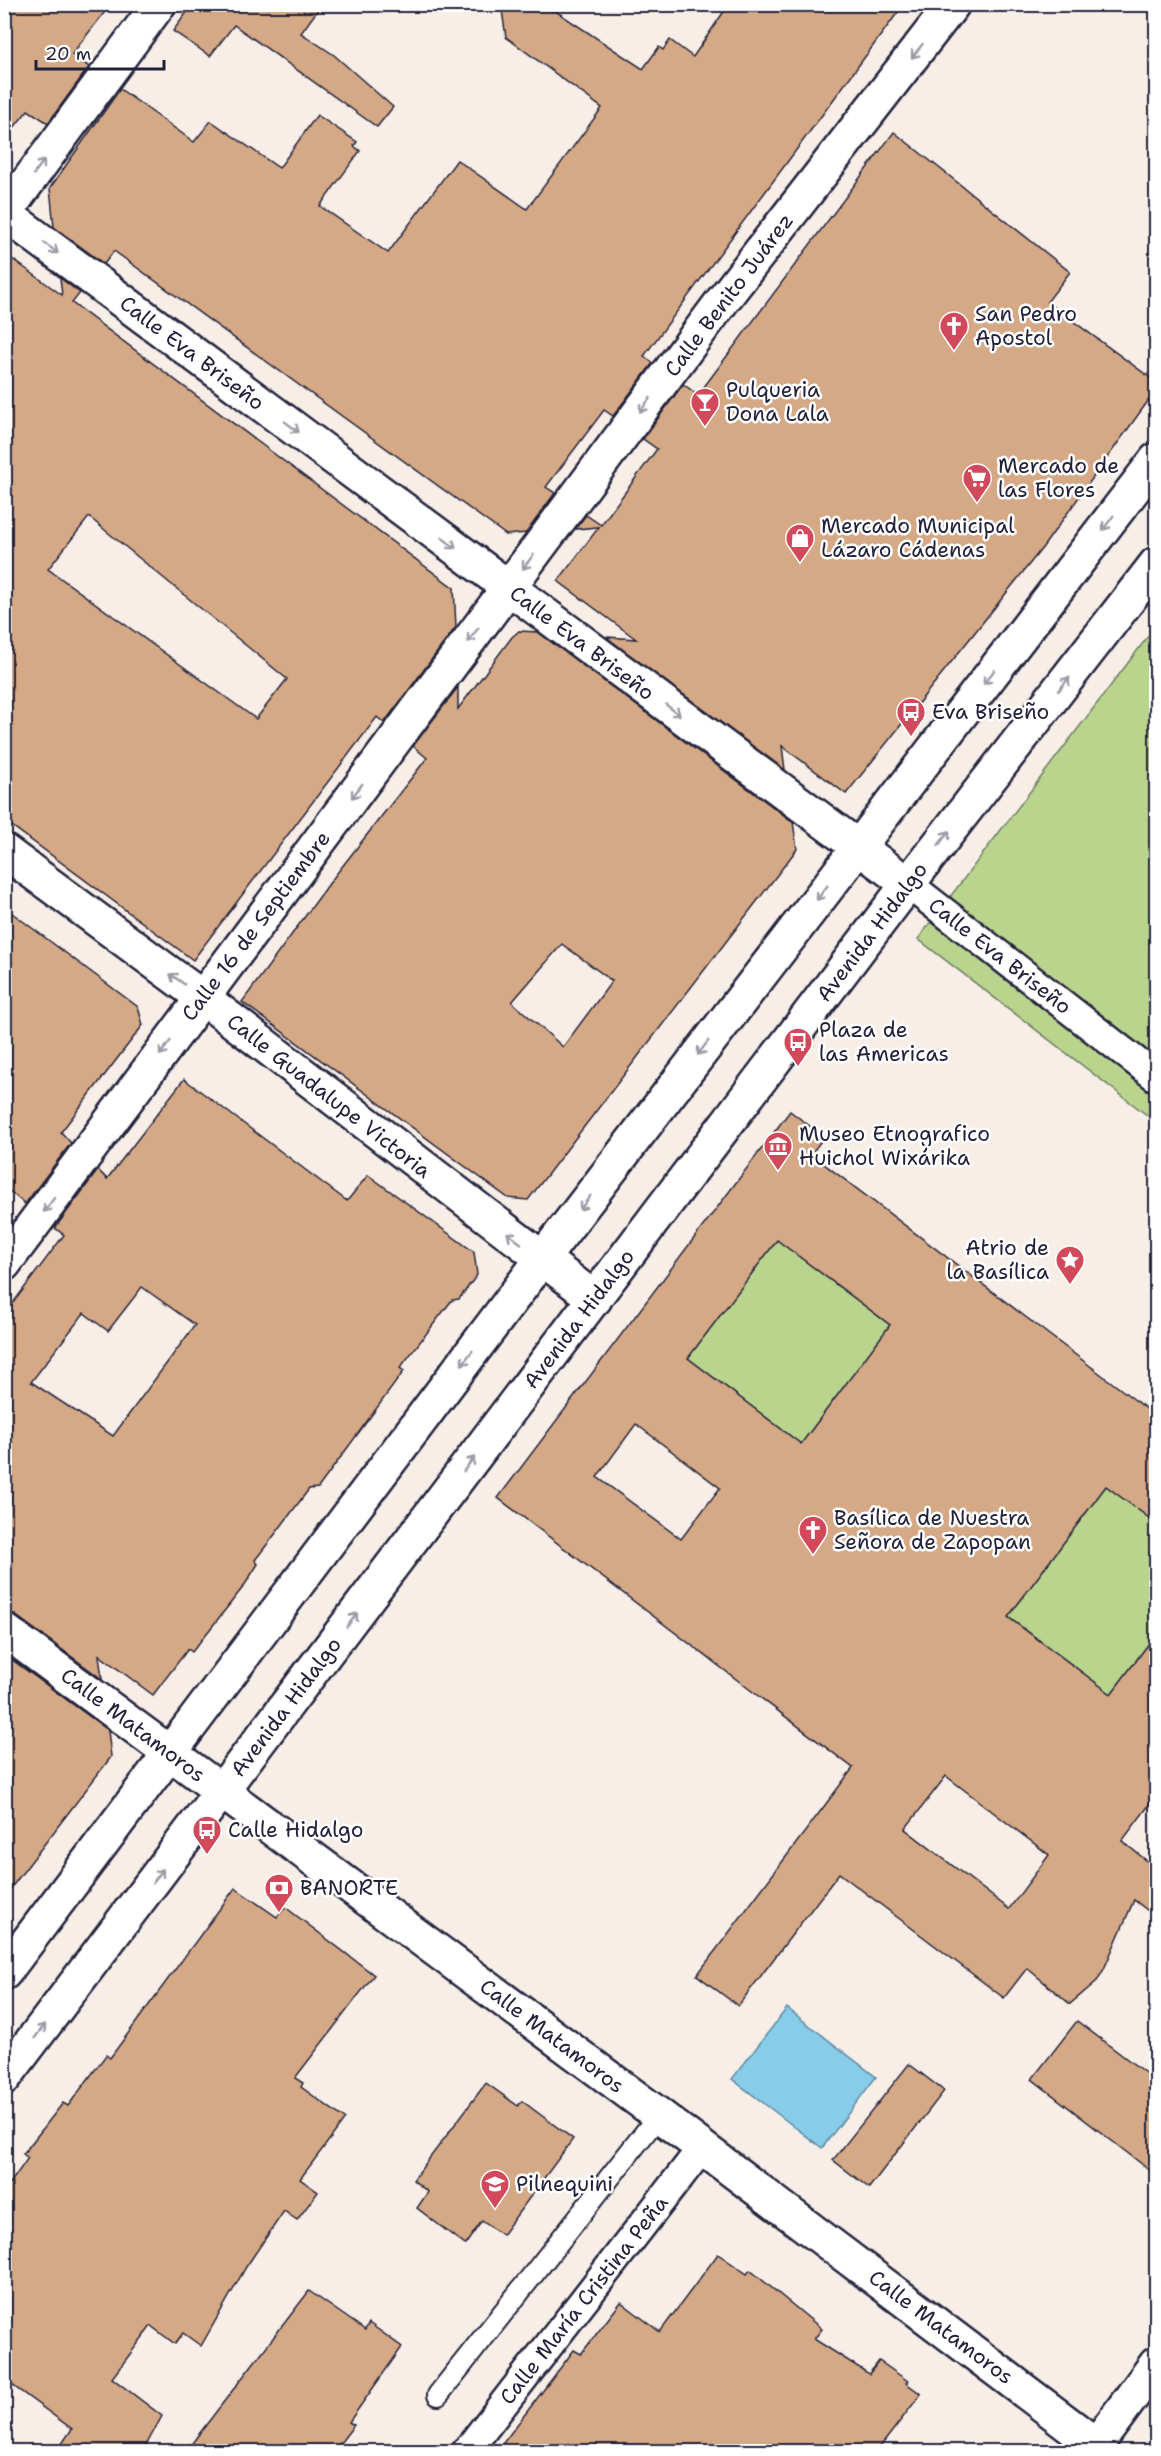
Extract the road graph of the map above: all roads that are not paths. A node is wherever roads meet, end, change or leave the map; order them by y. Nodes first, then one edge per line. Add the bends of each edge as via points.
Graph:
1 (159, 4) edge
2 (952, 4) edge
3 (5, 213) edge
4 (1156, 460) edge
5 (1156, 564) edge
6 (508, 588) junction
7 (857, 847) junction
8 (4, 851) edge
9 (908, 884) junction
10 (203, 998) junction
11 (1156, 1077) edge
12 (542, 1259) junction
13 (4, 1264) edge
14 (594, 1299) junction
15 (4, 1630) edge
16 (170, 1751) junction
17 (222, 1792) junction
18 (4, 1973) edge
19 (4, 2078) edge
20 (659, 2115) junction
21 (702, 2148) junction
22 (1156, 2364) edge
23 (438, 2395) dead end
24 (1094, 2448) edge
25 (466, 2451) edge

3 -> 1 street
2 -> 6 street, Calle Benito Juárez via 723,300
3 -> 6 street, Calle Eva Briseño
4 -> 7 street
9 -> 5 street, Avenida Hidalgo
6 -> 7 street, Calle Eva Briseño
6 -> 10 street, Calle 16 de Septiembre
7 - 9 street, Calle Eva Briseño
7 -> 12 street
10 -> 8 street, Calle Guadalupe Victoria
9 - 11 street, Calle Eva Briseño
9 - 14 street, Avenida Hidalgo
12 -> 10 street, Calle Guadalupe Victoria
10 -> 13 street, Calle 16 de Septiembre
12 - 14 street, Calle Guadalupe Victoria
12 -> 16 street
17 -> 14 street, Avenida Hidalgo
15 - 16 street, Calle Matamoros
16 - 17 street, Calle Matamoros
16 - 18 street
19 -> 17 street, Avenida Hidalgo
17 - 20 street, Calle Matamoros
20 - 21 street, Calle Matamoros
20 - 23 lane
21 - 24 street, Calle Matamoros
21 - 25 street, Calle María Cristina Peña
22 - 24 street

